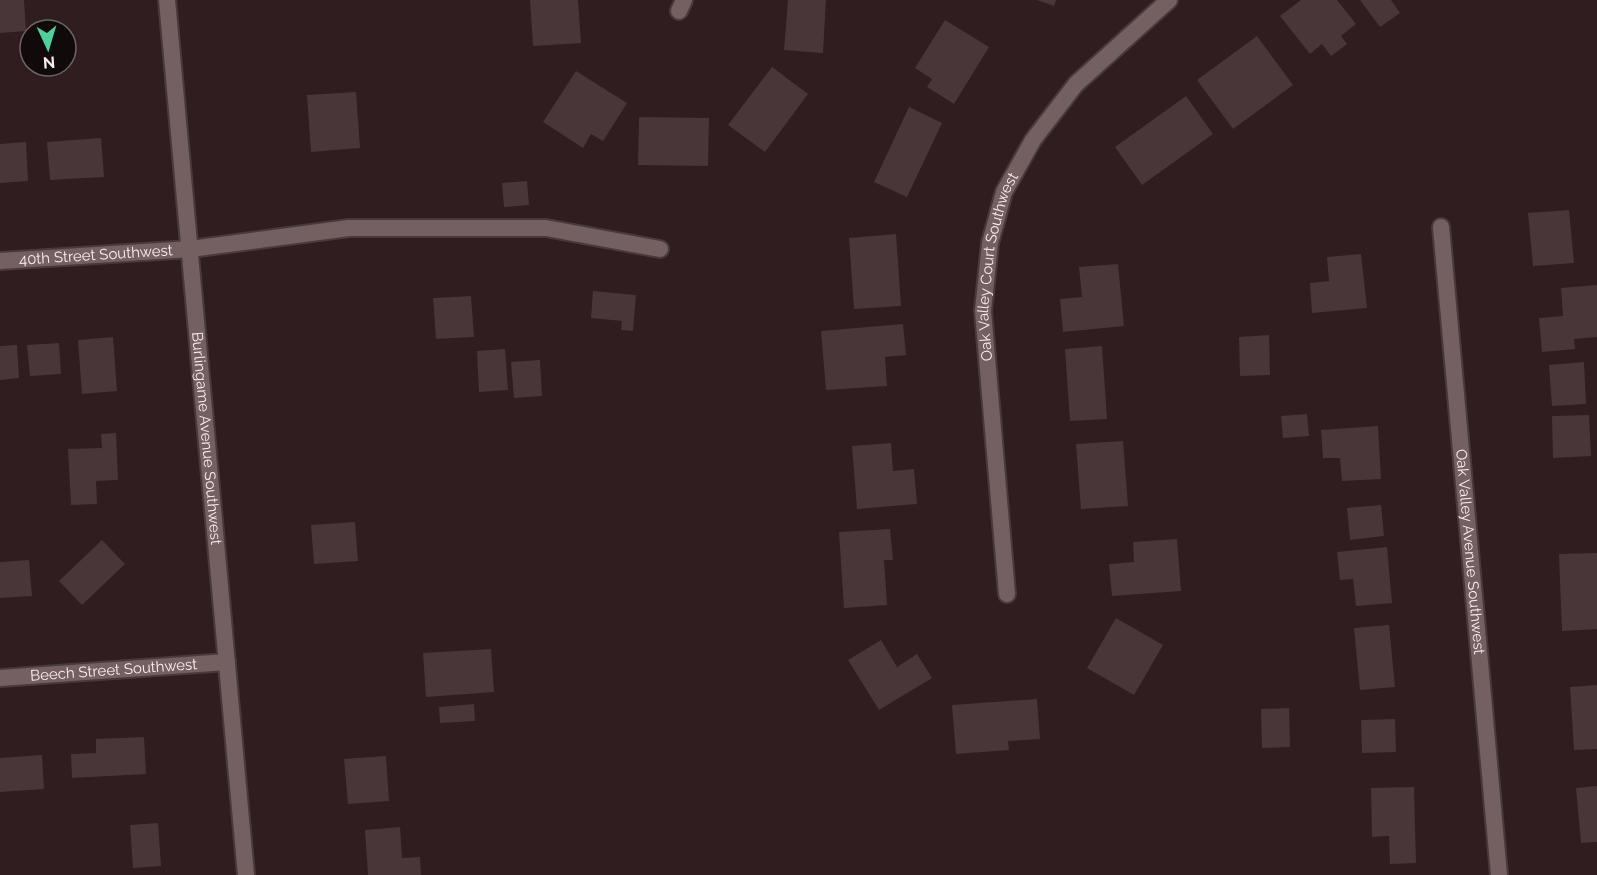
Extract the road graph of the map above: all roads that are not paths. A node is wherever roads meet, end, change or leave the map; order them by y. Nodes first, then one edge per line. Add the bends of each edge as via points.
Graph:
1 (167, 0) edge
2 (1169, 0) edge
3 (1441, 227) dead end
4 (191, 249) junction
5 (660, 249) dead end
6 (0, 261) edge
7 (1007, 594) dead end
8 (227, 662) junction
9 (0, 678) edge
10 (246, 875) edge
11 (1499, 875) edge

1 - 4 street, Burlingame Avenue Southwest
2 - 7 street, Oak Valley Court Southwest via 1076,84 1033,140 1004,192 990,243 983,311
3 - 11 street, Oak Valley Avenue Southwest
4 - 5 street, 40th Street Southwest via 349,228 546,228
4 - 6 street, 40th Street Southwest
4 - 8 street, Burlingame Avenue Southwest
8 - 9 street, Beech Street Southwest
8 - 10 street, Burlingame Avenue Southwest

